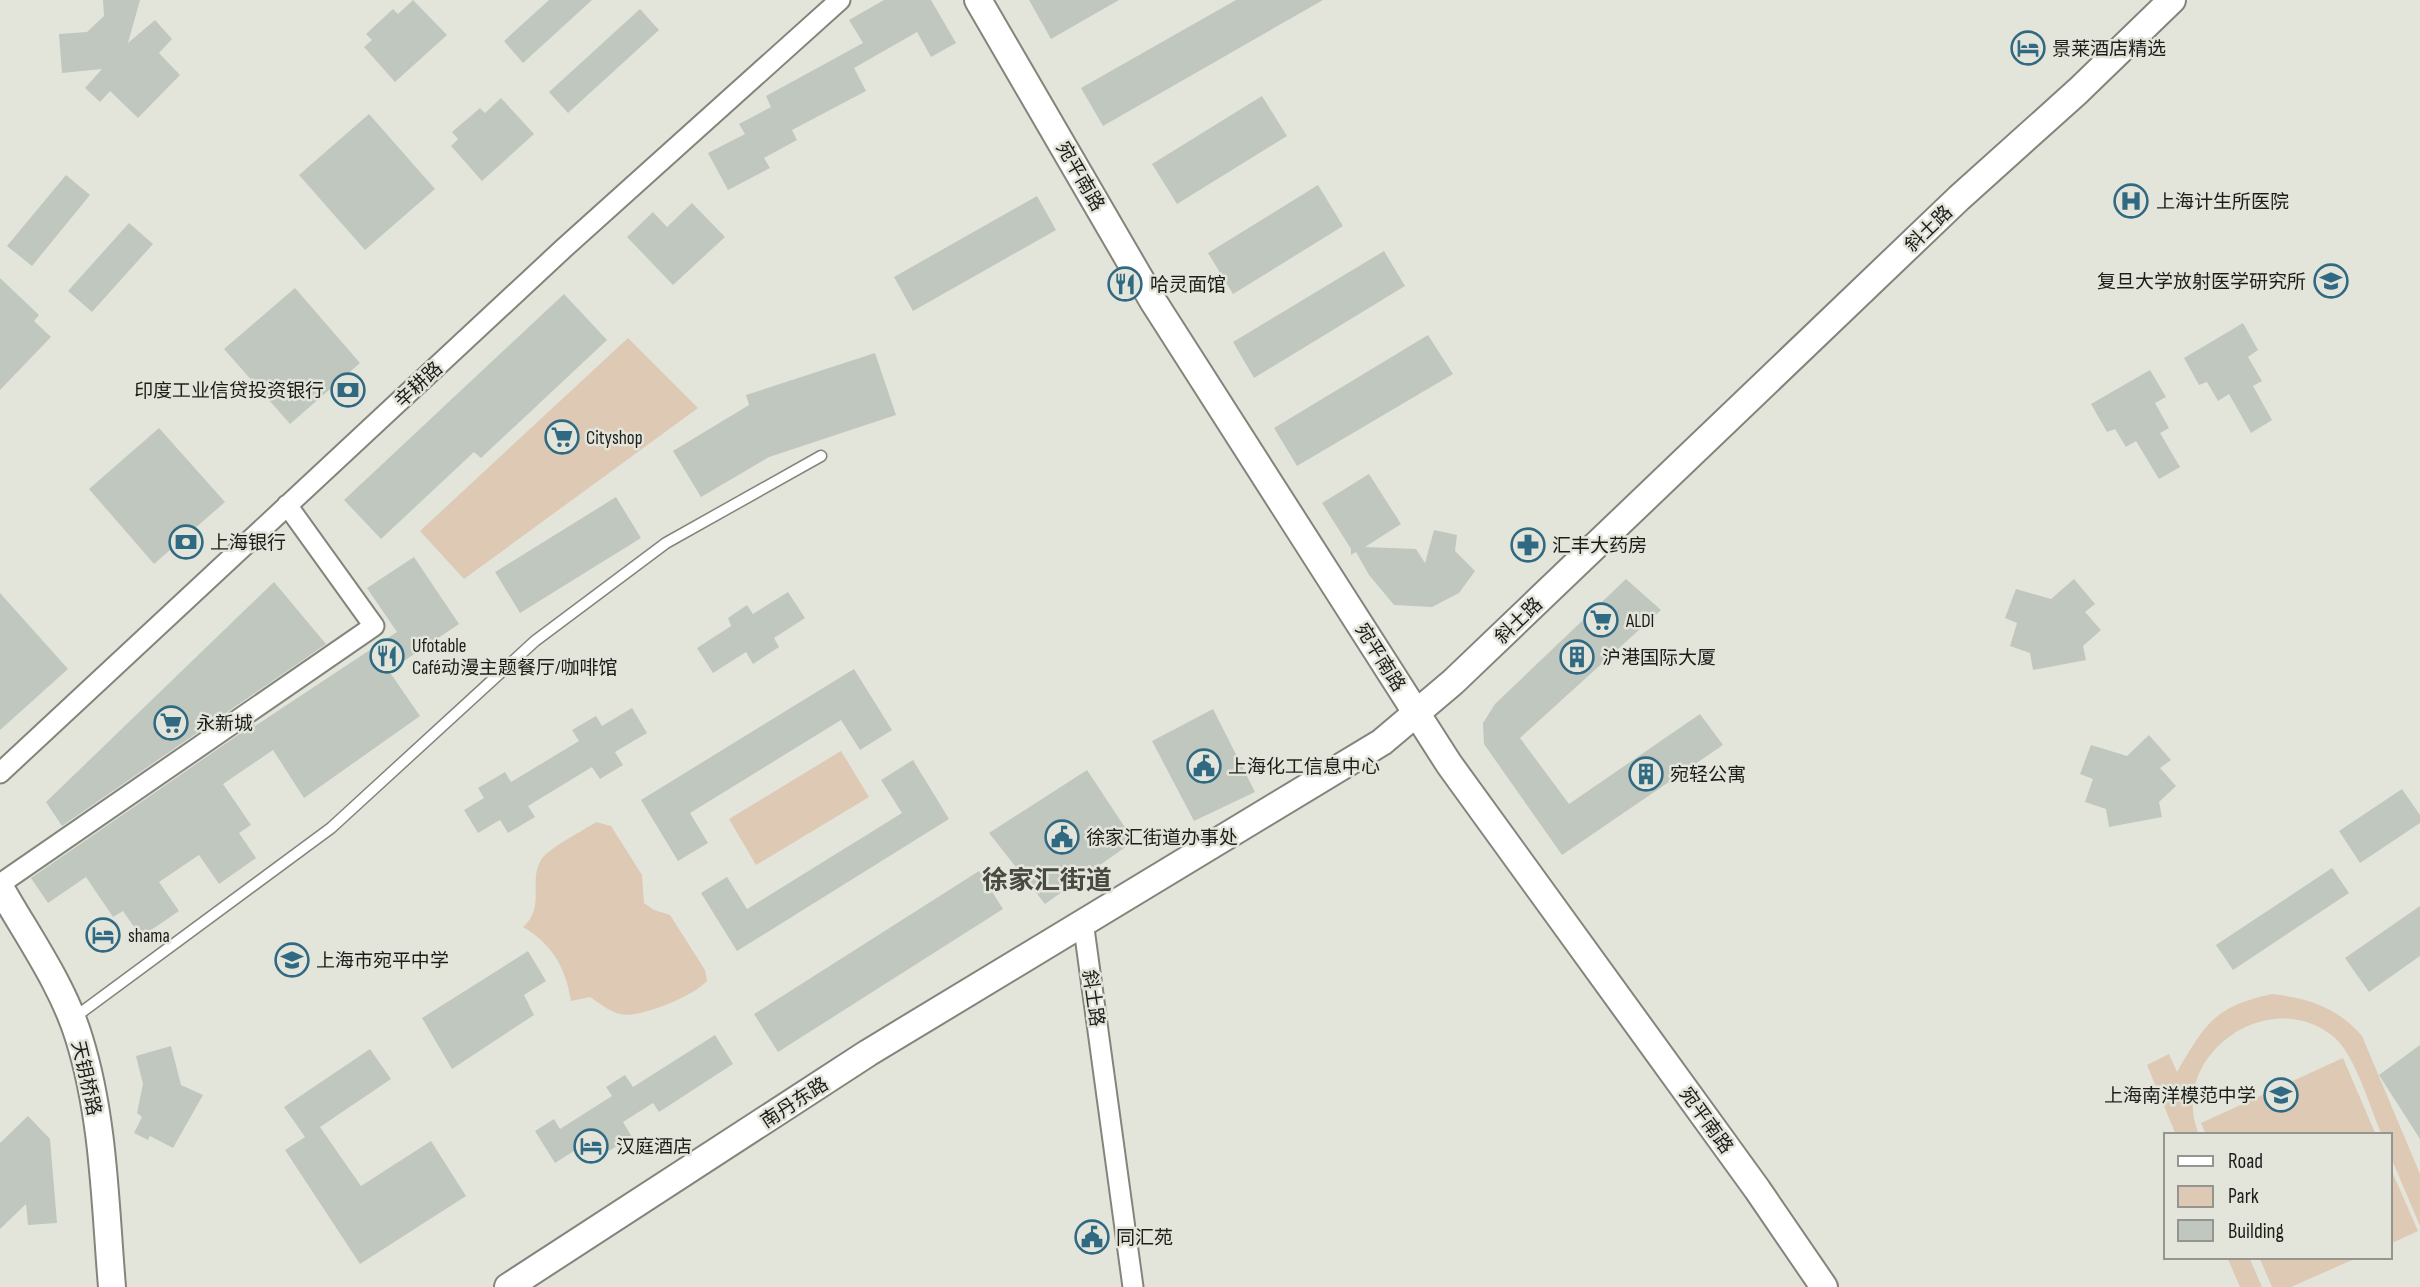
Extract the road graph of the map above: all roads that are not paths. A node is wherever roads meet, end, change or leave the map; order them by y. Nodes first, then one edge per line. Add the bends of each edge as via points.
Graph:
1 (840, 0) edge
2 (978, 0) edge
3 (2172, 0) edge
4 (821, 456) dead end
5 (287, 505) junction
6 (1416, 713) junction
7 (0, 773) edge
8 (0, 885) edge
9 (1083, 921) junction
10 (72, 1020) junction
11 (112, 1287) edge
12 (508, 1287) edge
13 (1133, 1287) edge
14 (1824, 1287) edge

1 - 5 street, 辛耕路
2 - 6 main road, 宛平南路 via 1153,301
3 - 6 main road, 斜土路
4 - 10 lane via 666,542 545,632 331,828
5 - 7 street, 辛耕路
5 - 8 street via 374,626
6 - 9 main road, 斜土路 via 1382,742
6 - 14 main road, 宛平南路
8 - 10 main road, 天钥桥路
9 - 12 main road, 南丹东路 via 869,1053
9 - 13 street, 斜土路
10 - 11 main road, 天钥桥路 via 93,1088

